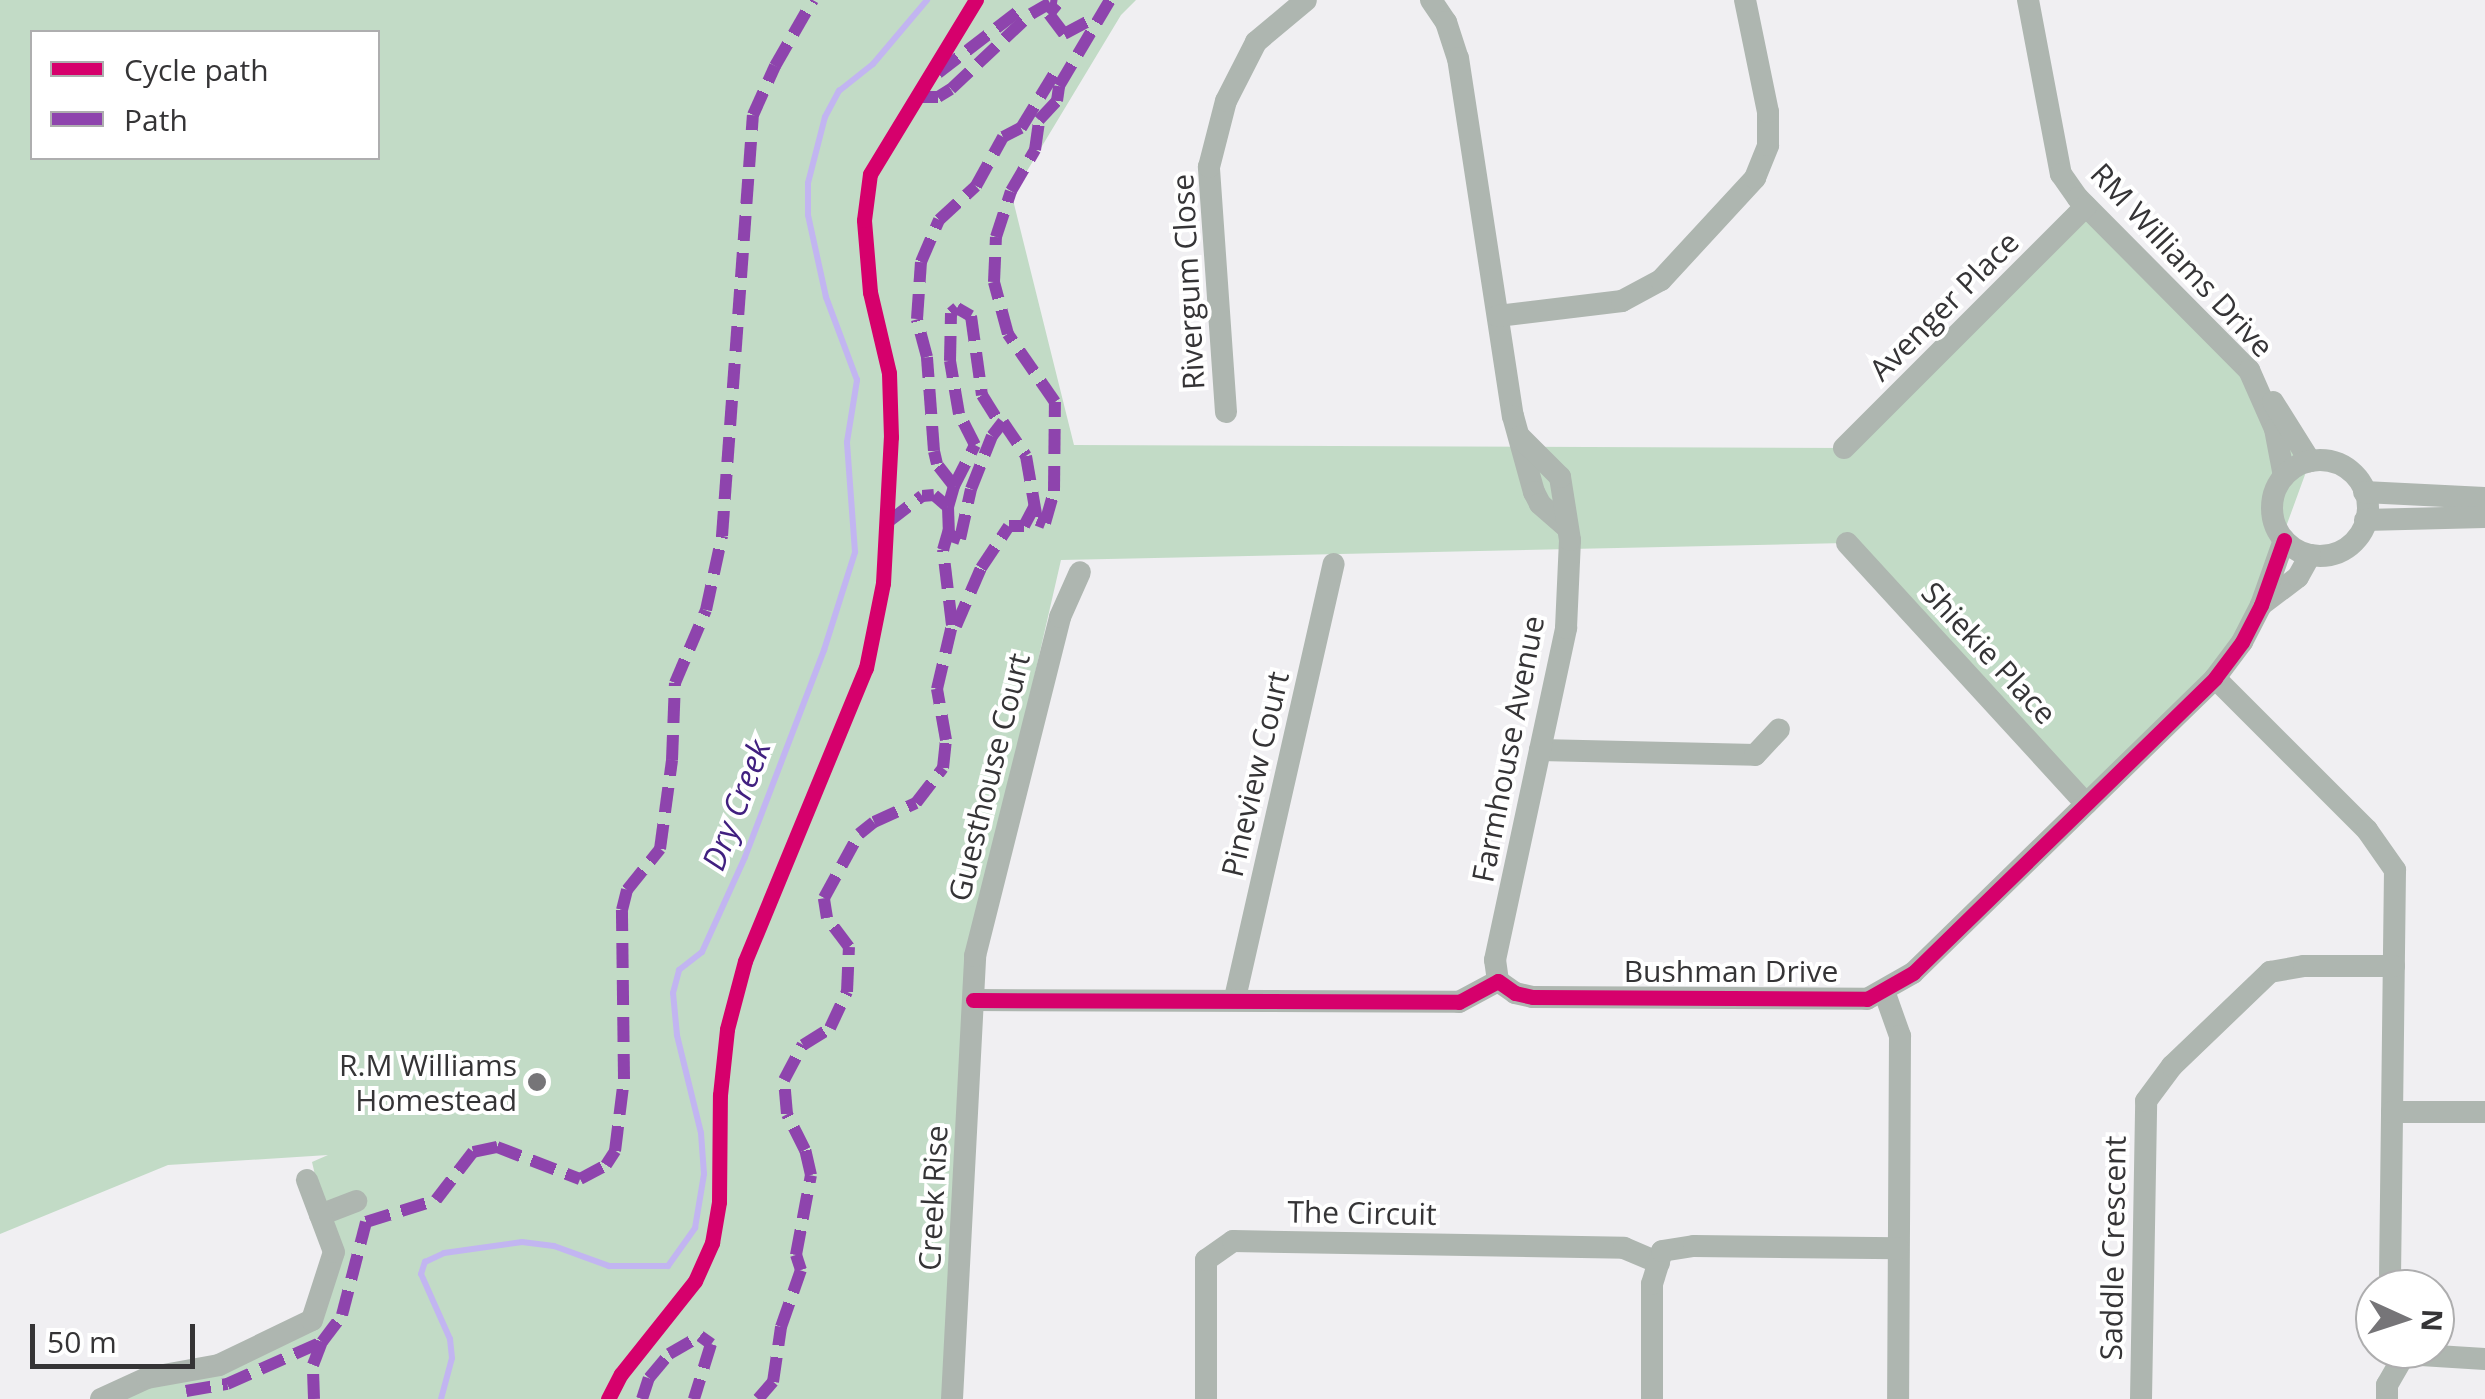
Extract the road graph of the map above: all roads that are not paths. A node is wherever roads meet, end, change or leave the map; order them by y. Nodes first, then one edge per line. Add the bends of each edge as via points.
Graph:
1 (1306, 0) edge
2 (1432, 0) edge
3 (1745, 0) edge
4 (2028, 0) edge
5 (2086, 206) junction
6 (1498, 316) junction
7 (2257, 384) junction
8 (1226, 412) dead end
9 (1844, 448) dead end
10 (2310, 461) junction
11 (2284, 476) junction
12 (2364, 492) junction
13 (2485, 498) edge
14 (2485, 517) edge
15 (2365, 520) junction
16 (2284, 540) junction
17 (1846, 543) dead end
18 (2310, 555) junction
19 (1334, 564) dead end
20 (1080, 572) dead end
21 (2261, 605) junction
22 (2215, 678) junction
23 (1779, 729) dead end
24 (1540, 750) junction
25 (2086, 804) junction
26 (2394, 966) junction
27 (1498, 981) junction
28 (1884, 991) junction
29 (1235, 998) junction
30 (974, 1000) junction
31 (2392, 1112) junction
32 (2485, 1112) edge
33 (307, 1180) dead end
34 (356, 1201) dead end
35 (320, 1215) junction
36 (1898, 1248) junction
37 (1658, 1263) junction
38 (2390, 1269) edge
39 (2455, 1356) edge
40 (2485, 1359) edge
41 (2395, 1369) edge
42 (101, 1399) edge
43 (952, 1399) edge
44 (1206, 1399) edge
45 (1652, 1399) edge
46 (1898, 1399) edge
47 (2141, 1399) edge
48 (2387, 1399) edge

1 - 8 street, Rivergum Close via 1256,42 1226,101 1208,167
2 - 6 street, Farmhouse Avenue via 1458,58
3 - 6 street via 1768,112 1768,145 1755,178 1661,280 1622,301
4 - 5 street, RM Williams Drive via 2056,162
5 - 7 street, RM Williams Drive
5 - 9 street, Avenger Place
6 - 24 street, Farmhouse Avenue via 1538,501 1566,527 1570,540 1566,628
7 - 10 street, RM Williams Drive
7 - 11 street, RM Williams Drive
10 - 11 street
10 - 12 street via 2347,468
11 - 16 street via 2272,505
12 - 13 street
12 - 15 street
14 - 15 street
15 - 18 street via 2341,550
16 - 18 street
16 - 21 street, Bushman Drive
17 - 25 street, Shiekie Place
18 - 21 street, Bushman Drive via 2298,576
19 - 29 street, Pineview Court
20 - 30 street, Guesthouse Court via 1060,617 975,956
21 - 22 street, Bushman Drive
22 - 25 street, Bushman Drive
22 - 26 street via 2367,830 2395,870
23 - 24 street via 1755,754
24 - 27 street, Farmhouse Avenue via 1495,960
25 - 28 street, Bushman Drive via 1913,974
26 - 31 street
26 - 47 street, Saddle Crescent via 2270,972 2172,1066 2146,1101
27 - 28 street, Bushman Drive via 1533,997 1828,1001
27 - 29 street via 1460,1002
28 - 36 street via 1900,1036
29 - 30 street
30 - 43 street, Creek Rise
31 - 32 street
31 - 38 street
33 - 35 street
34 - 35 street
35 - 42 street via 334,1252 312,1320 218,1365 147,1378
36 - 37 street via 1694,1246 1662,1251
36 - 46 street
37 - 44 street, The Circuit via 1624,1248 1233,1242 1206,1260
37 - 45 street via 1652,1284
39 - 40 street
41 - 48 street

